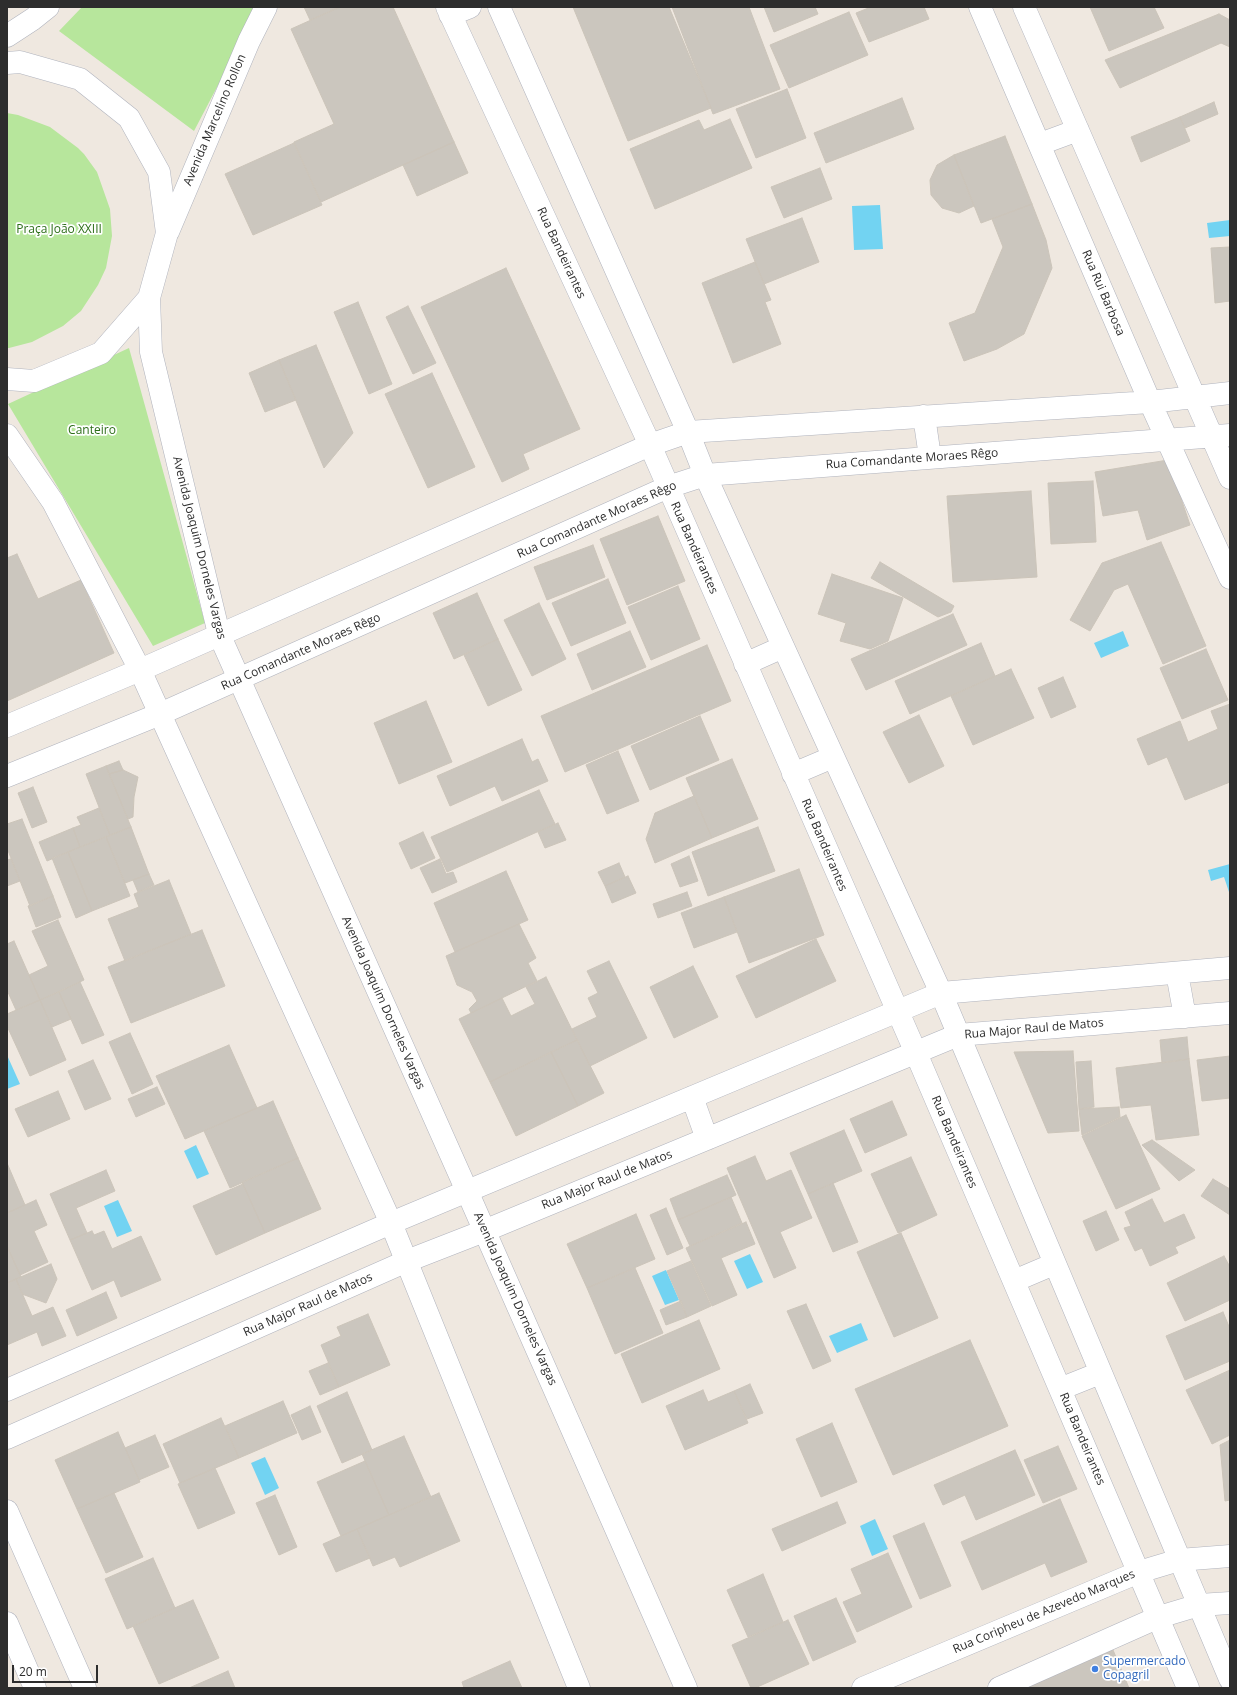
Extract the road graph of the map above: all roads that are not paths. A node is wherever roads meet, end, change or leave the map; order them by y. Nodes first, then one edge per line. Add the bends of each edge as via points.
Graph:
1 (48, 7) edge
2 (266, 7) edge
3 (470, 7) edge
4 (498, 7) edge
5 (980, 7) edge
6 (1024, 7) edge
7 (448, 11) edge
8 (7, 36) edge
9 (7, 63) edge
10 (1078, 130) junction
11 (1040, 144) junction
12 (167, 234) junction
13 (149, 298) junction
14 (7, 379) edge
15 (1230, 393) edge
16 (1193, 396) junction
17 (1150, 402) junction
18 (924, 416) junction
19 (688, 432) junction
20 (7, 435) edge
21 (1220, 435) edge
22 (1167, 440) junction
23 (650, 445) junction
24 (930, 458) junction
25 (705, 474) junction
26 (1230, 478) edge
27 (668, 488) junction
28 (1230, 578) edge
29 (219, 634) junction
30 (783, 647) junction
31 (745, 664) junction
32 (140, 670) junction
33 (239, 680) junction
34 (160, 714) junction
35 (7, 726) edge
36 (833, 757) junction
37 (793, 774) junction
38 (7, 776) edge
39 (1230, 968) edge
40 (1177, 973) junction
41 (941, 994) junction
42 (896, 1011) junction
43 (1230, 1013) edge
44 (1185, 1017) junction
45 (958, 1035) junction
46 (916, 1053) junction
47 (692, 1097) junction
48 (707, 1139) junction
49 (467, 1191) junction
50 (391, 1223) junction
51 (484, 1231) junction
52 (407, 1261) junction
53 (1054, 1264) junction
54 (1014, 1281) junction
55 (1100, 1373) junction
56 (1060, 1389) junction
57 (7, 1390) edge
58 (7, 1438) edge
59 (7, 1510) edge
60 (1230, 1556) edge
61 (1179, 1560) junction
62 (1139, 1572) junction
63 (1230, 1603) edge
64 (1198, 1605) junction
65 (1159, 1617) junction
66 (7, 1624) edge
67 (1230, 1679) edge
68 (35, 1688) edge
69 (85, 1688) edge
70 (579, 1688) edge
71 (686, 1688) edge
72 (862, 1688) edge
73 (998, 1688) edge
74 (1188, 1688) edge

1 - 8 street
2 - 12 street, Avenida Marcelino Rollon
3 - 7 street
4 - 19 street
5 - 11 street, Rua Rui Barbosa
6 - 10 street
7 - 23 street, Rua Bandeirantes
9 - 12 street via 20,62 80,79 129,118 159,172
10 - 11 street
10 - 16 street
11 - 17 street, Rua Rui Barbosa
12 - 13 street
13 - 14 street via 101,353 34,381
13 - 29 street, Avenida Joaquim Dorneles Vargas via 151,352
15 - 16 street
16 - 17 street
16 - 21 street
17 - 18 street
17 - 22 street, Rua Rui Barbosa
18 - 19 street
18 - 24 street
19 - 23 street
19 - 25 street
20 - 32 street via 53,502
21 - 22 street, Rua Comandante Moraes Rêgo
21 - 26 street
22 - 24 street, Rua Comandante Moraes Rêgo
22 - 28 street, Rua Rui Barbosa
23 - 27 street, Rua Bandeirantes
23 - 29 street
24 - 25 street, Rua Comandante Moraes Rêgo
25 - 27 street, Rua Comandante Moraes Rêgo
25 - 30 street
27 - 31 street, Rua Bandeirantes
27 - 33 street, Rua Comandante Moraes Rêgo
29 - 32 street
29 - 33 street, Avenida Joaquim Dorneles Vargas
30 - 31 street
30 - 36 street
31 - 37 street, Rua Bandeirantes
32 - 34 street
32 - 35 street
33 - 34 street, Rua Comandante Moraes Rêgo
33 - 49 street, Avenida Joaquim Dorneles Vargas
34 - 38 street, Rua Comandante Moraes Rêgo
34 - 50 street
36 - 37 street
36 - 41 street
37 - 42 street, Rua Bandeirantes
39 - 40 street
40 - 41 street
40 - 44 street
41 - 42 street
41 - 45 street
42 - 46 street, Rua Bandeirantes
42 - 47 street
43 - 44 street, Rua Major Raul de Matos
44 - 45 street, Rua Major Raul de Matos
45 - 46 street, Rua Major Raul de Matos
45 - 53 street
46 - 48 street, Rua Major Raul de Matos
46 - 54 street, Rua Bandeirantes
47 - 48 street
47 - 49 street
48 - 51 street, Rua Major Raul de Matos
49 - 50 street
49 - 51 street, Avenida Joaquim Dorneles Vargas
50 - 52 street
50 - 57 street
51 - 52 street, Rua Major Raul de Matos
51 - 71 street, Avenida Joaquim Dorneles Vargas
52 - 58 street, Rua Major Raul de Matos
52 - 70 street
53 - 54 street
53 - 55 street
54 - 56 street, Rua Bandeirantes
55 - 56 street
55 - 61 street
56 - 62 street, Rua Bandeirantes
59 - 69 street
60 - 61 street, Rua Coripheu de Azevedo Marques
61 - 62 street, Rua Coripheu de Azevedo Marques
61 - 64 street
62 - 65 street, Rua Bandeirantes
62 - 72 street, Rua Coripheu de Azevedo Marques
63 - 64 street
64 - 65 street
64 - 67 street
65 - 73 street
65 - 74 street, Rua Bandeirantes
66 - 68 street

